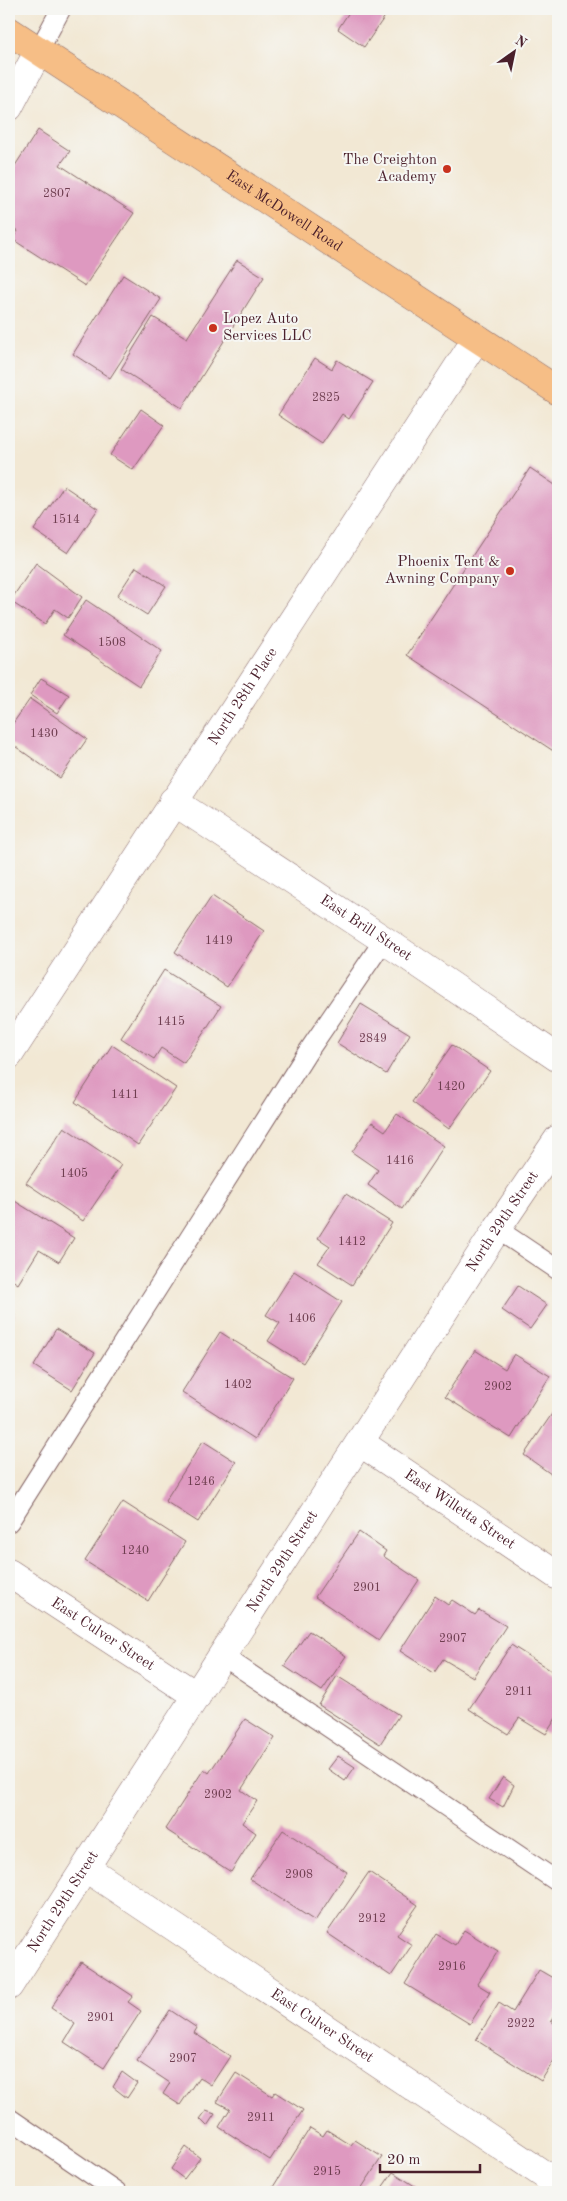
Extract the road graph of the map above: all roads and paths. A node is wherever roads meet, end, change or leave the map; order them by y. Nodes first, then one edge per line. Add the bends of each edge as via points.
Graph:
1 (61, 9) edge
2 (9, 31) edge
3 (39, 50) junction
4 (9, 107) edge
5 (477, 338) junction
6 (558, 392) edge
7 (173, 801) junction
8 (384, 940) junction
9 (9, 1055) edge
10 (558, 1058) edge
11 (558, 1139) edge
12 (497, 1229) junction
13 (558, 1270) edge
14 (361, 1443) junction
15 (9, 1522) edge
16 (9, 1573) edge
17 (558, 1576) edge
18 (223, 1656) junction
19 (197, 1696) junction
20 (86, 1868) junction
21 (558, 1882) edge
22 (9, 1986) edge
23 (9, 2118) edge
24 (558, 2184) edge
25 (118, 2192) edge

1 - 3 lane
2 - 3 main road, East McDowell Road
3 - 4 street
3 - 5 main road, East McDowell Road
5 - 6 main road, East McDowell Road
5 - 7 street, North 28th Place
7 - 8 street, East Brill Street
7 - 9 street, North 28th Place
8 - 10 street, East Brill Street
8 - 15 lane via 306,1053
11 - 12 street, North 29th Street
12 - 13 lane
12 - 14 street, North 29th Street
14 - 17 street, East Willetta Street
14 - 18 street, North 29th Street
16 - 19 street, East Culver Street
18 - 19 street, North 29th Street
18 - 21 lane
19 - 20 street, North 29th Street
20 - 22 street, North 29th Street
20 - 24 street, East Culver Street
23 - 25 lane

